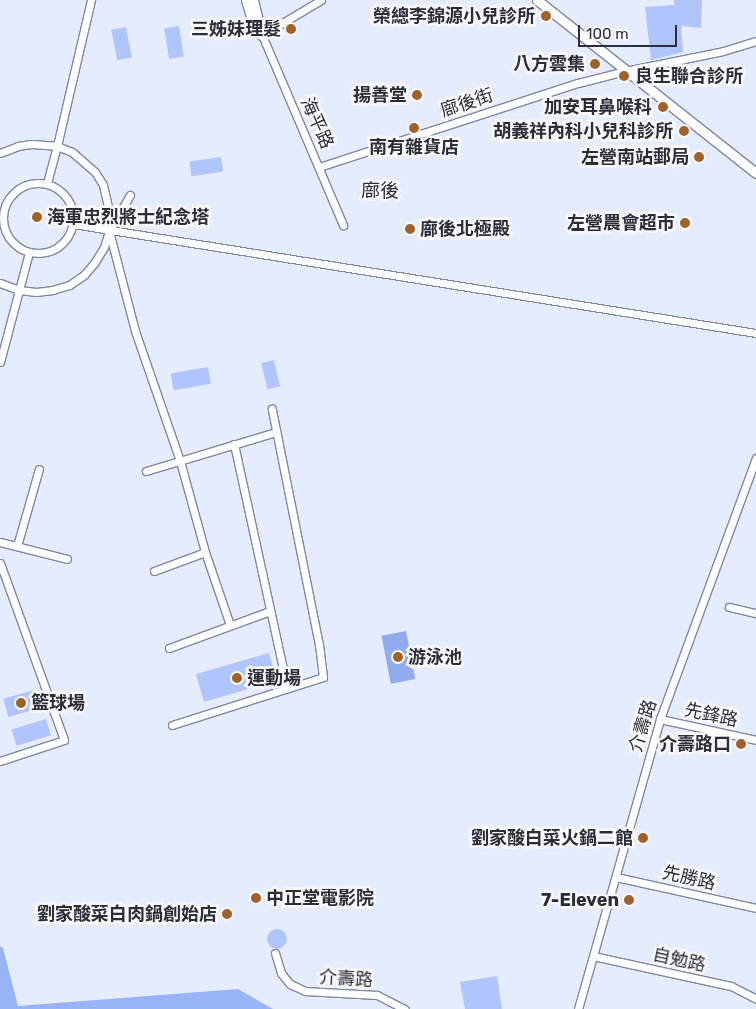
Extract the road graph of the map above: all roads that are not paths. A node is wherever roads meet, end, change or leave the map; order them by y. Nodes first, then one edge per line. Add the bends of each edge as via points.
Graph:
1 (90, 0) edge
2 (246, 0) edge
3 (253, 0) edge
4 (321, 0) edge
5 (537, 0) edge
6 (262, 35) junction
7 (756, 42) edge
8 (625, 71) junction
9 (57, 146) junction
10 (0, 153) edge
11 (319, 167) junction
12 (754, 169) edge
13 (47, 183) junction
14 (130, 196) dead end
15 (2, 208) edge
16 (73, 224) junction
17 (343, 225) dead end
18 (109, 231) junction
19 (29, 252) junction
20 (0, 283) edge
21 (19, 290) junction
22 (756, 333) edge
23 (3, 339) edge
24 (0, 362) edge
25 (272, 409) dead end
26 (276, 432) junction
27 (234, 444) junction
28 (756, 458) edge
29 (180, 461) junction
30 (39, 469) dead end
31 (146, 471) dead end
32 (0, 542) edge
33 (17, 546) junction
34 (205, 552) junction
35 (67, 558) dead end
36 (0, 563) edge
37 (154, 570) dead end
38 (728, 607) dead end
39 (270, 611) junction
40 (756, 613) edge
41 (230, 625) junction
42 (169, 648) dead end
43 (287, 688) junction
44 (660, 719) junction
45 (172, 725) dead end
46 (756, 740) edge
47 (0, 761) edge
48 (616, 877) junction
49 (756, 908) edge
50 (275, 953) dead end
51 (593, 956) junction
52 (756, 999) edge
53 (405, 1009) edge
54 (578, 1009) edge

1 - 9 street
2 - 6 street, 海平路 via 255,30
3 - 6 street, 海平路
4 - 6 street
5 - 8 street
6 - 11 street, 海平路
7 - 8 street, 廍後街
8 - 11 street, 廍後街 via 578,83
8 - 12 street
9 - 10 street via 31,144
9 - 13 street
9 - 18 street via 84,161 99,179 108,200
11 - 17 street, 海平路
13 - 15 street via 25,185
13 - 16 street via 68,198
14 - 18 street
15 - 19 street via 8,236 20,249
16 - 18 street
16 - 19 street via 67,239 54,250
18 - 21 street via 96,262 76,280 53,290
18 - 22 street
18 - 29 street via 135,331
19 - 21 street
20 - 21 street
21 - 23 street
23 - 24 street
25 - 26 street
26 - 27 street
26 - 43 street via 319,645 322,677
27 - 29 street
27 - 39 street
28 - 44 street, 介壽路
29 - 31 street
29 - 34 street
30 - 33 street
32 - 33 street
33 - 35 street
34 - 37 street
34 - 41 street
36 - 47 street via 64,740
38 - 40 street
39 - 41 street
39 - 43 street
41 - 42 street
43 - 45 street
44 - 46 street, 先鋒路
44 - 48 street, 介壽路
48 - 49 street, 先勝路
48 - 51 street, 介壽路
50 - 53 street, 介壽路 via 281,973 290,984 305,991 376,994
51 - 52 street, 自勉路 via 731,986
51 - 54 street, 介壽路

